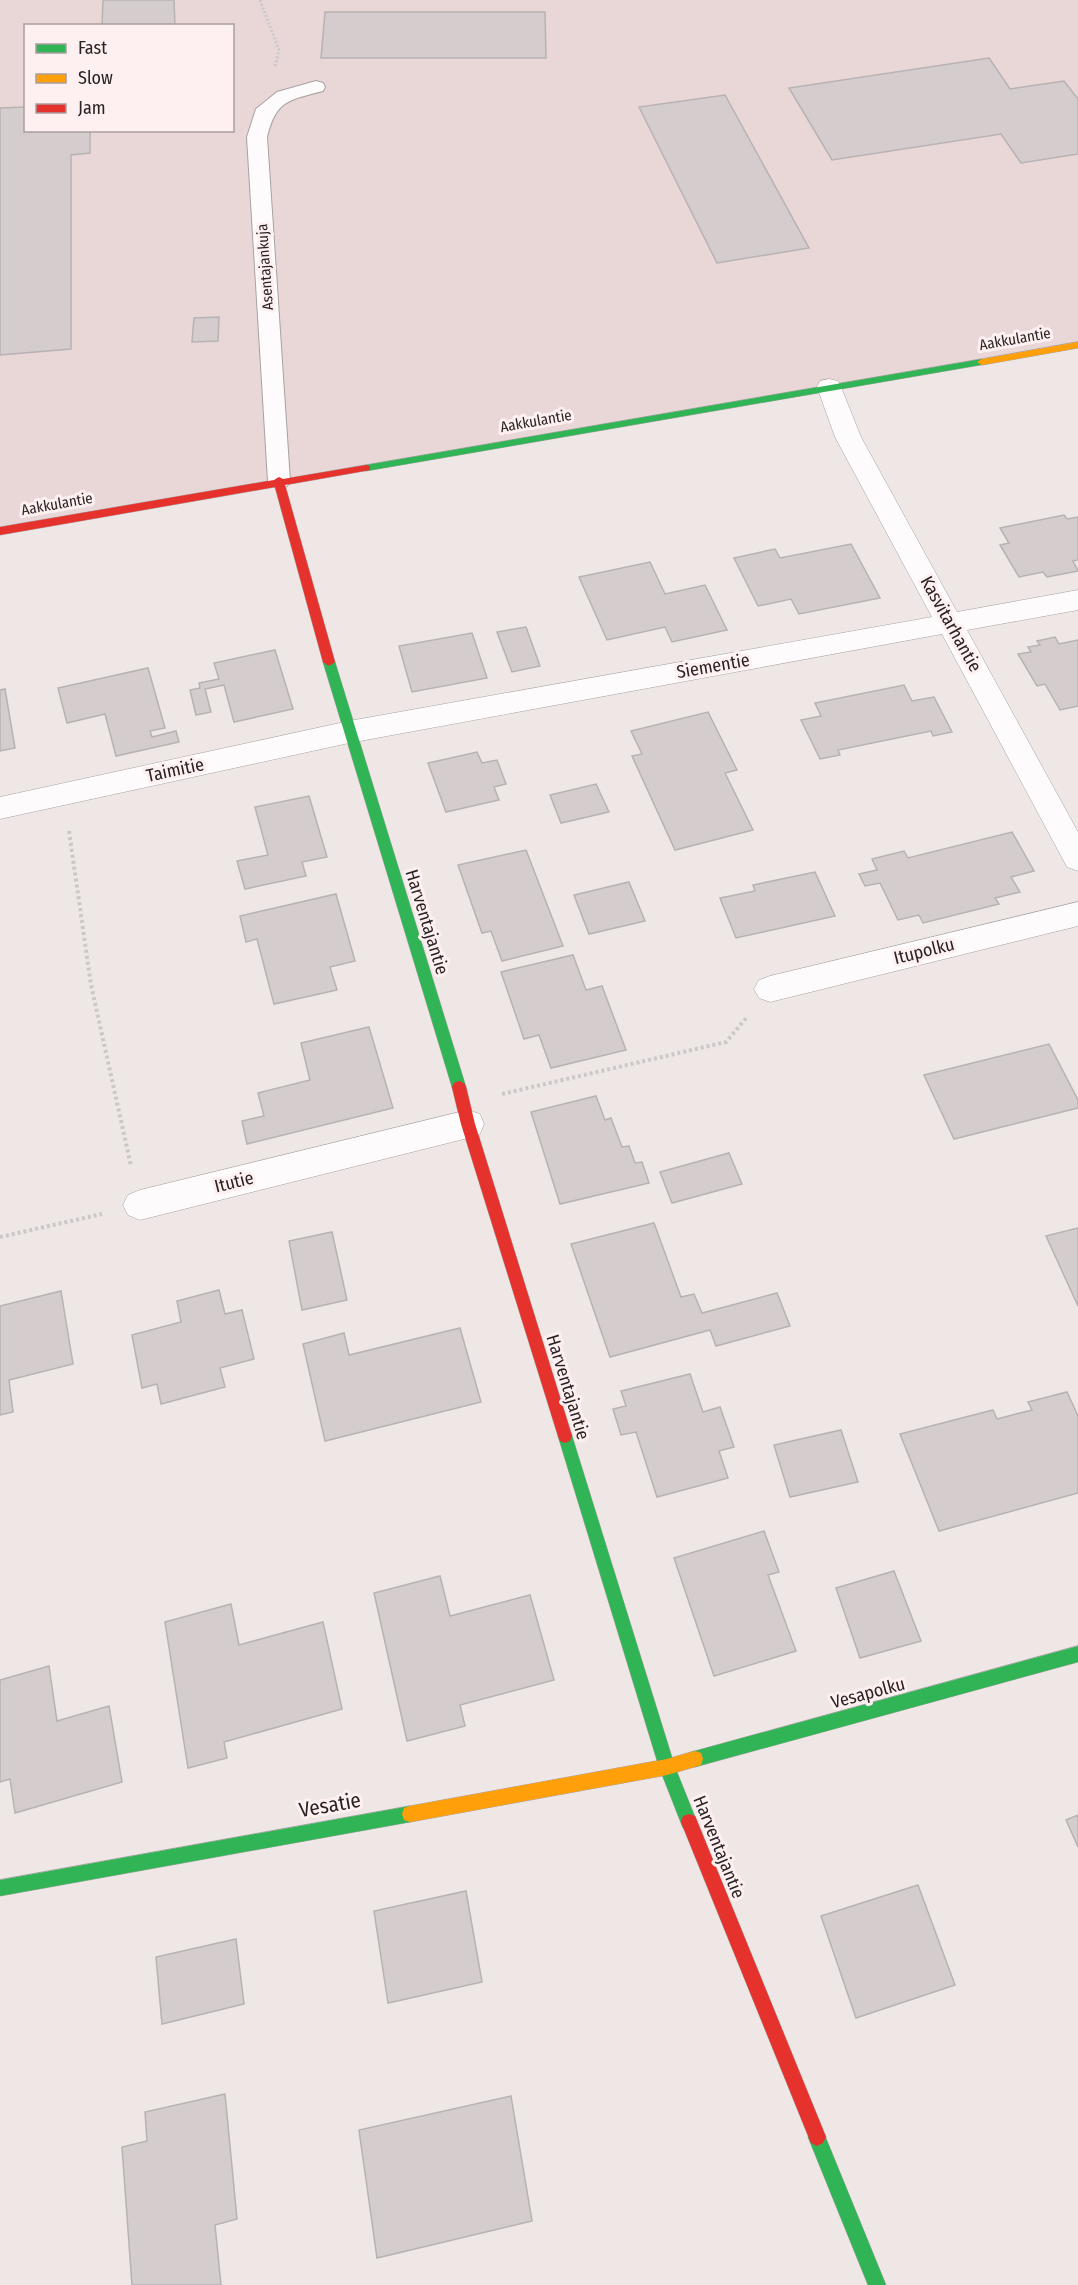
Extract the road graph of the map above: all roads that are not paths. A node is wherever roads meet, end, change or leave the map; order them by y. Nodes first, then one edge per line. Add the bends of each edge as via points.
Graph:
1 (316, 87) dead end
2 (1078, 345) edge
3 (829, 387) junction
4 (279, 481) junction
5 (0, 531) edge
6 (1078, 600) edge
7 (951, 623) junction
8 (349, 732) junction
9 (0, 808) edge
10 (1078, 859) edge
11 (1078, 914) edge
12 (770, 989) road end
13 (466, 1114) junction
14 (140, 1205) road end
15 (1078, 1654) edge
16 (667, 1767) junction
17 (0, 1888) edge
18 (877, 2285) edge

1 - 4 lane, Asentajankuja via 284,96 263,113 257,137
2 - 3 street, Aakkulantie
3 - 4 street, Aakkulantie
3 - 7 street, Kasvitarhantie via 848,437
4 - 5 street, Aakkulantie
4 - 8 street, Harventajantie
6 - 7 street, Siementie
7 - 8 street, Siementie
7 - 10 street, Kasvitarhantie
8 - 9 street, Taimitie
8 - 13 street, Harventajantie
11 - 12 street, Itupolku
13 - 14 street, Itutie
13 - 16 street, Harventajantie
15 - 16 street, Vesapolku
16 - 17 street, Vesatie
16 - 18 street, Harventajantie

